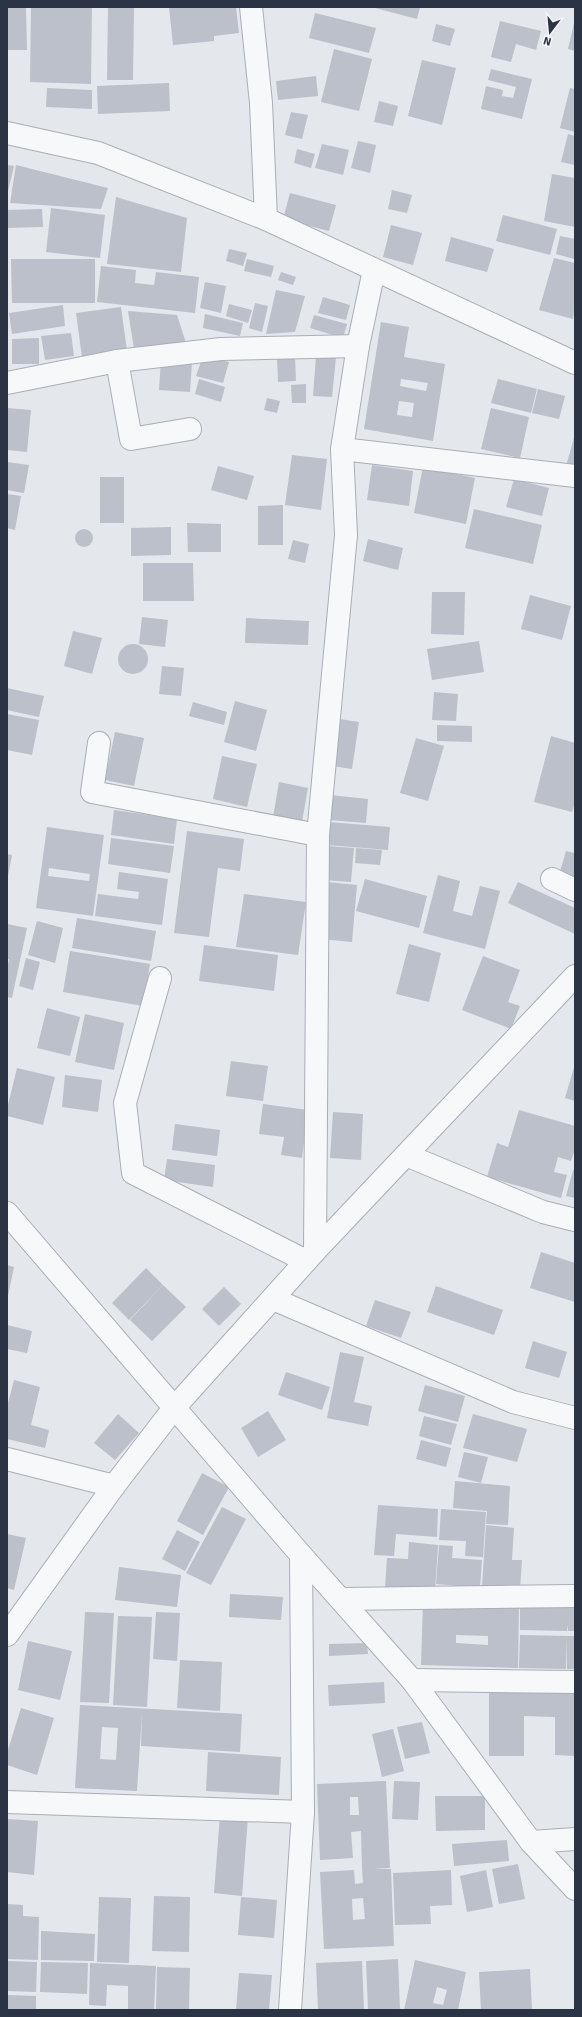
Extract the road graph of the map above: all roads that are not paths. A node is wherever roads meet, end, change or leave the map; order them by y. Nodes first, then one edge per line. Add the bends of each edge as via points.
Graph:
1 (251, 7) edge
2 (7, 133) edge
3 (266, 219) junction
4 (374, 270) junction
5 (358, 346) junction
6 (116, 361) junction
7 (575, 363) edge
8 (7, 383) edge
9 (190, 429) dead end
10 (342, 449) junction
11 (575, 476) edge
12 (99, 743) dead end
13 (318, 835) junction
14 (552, 879) dead end
15 (575, 890) edge
16 (575, 976) edge
17 (160, 978) dead end
18 (406, 1155) junction
19 (7, 1213) edge
20 (575, 1220) edge
21 (311, 1256) junction
22 (273, 1299) junction
23 (174, 1408) junction
24 (575, 1418) edge
25 (7, 1459) edge
26 (114, 1486) junction
27 (301, 1555) junction
28 (575, 1596) edge
29 (341, 1599) junction
30 (17, 1606) edge
31 (7, 1634) edge
32 (412, 1680) junction
33 (575, 1682) edge
34 (7, 1802) edge
35 (303, 1812) junction
36 (575, 1838) edge
37 (531, 1842) junction
38 (575, 1889) edge
39 (290, 2010) edge

1 - 3 street via 261,102
2 - 3 street via 98,153
3 - 4 street
4 - 5 street
4 - 7 street
5 - 6 street via 221,349
5 - 10 street
6 - 8 street
6 - 9 street via 131,439
10 - 11 street
10 - 13 street via 346,535
12 - 13 street via 92,792
13 - 21 street
14 - 15 street
16 - 18 street
17 - 21 street via 125,1102 132,1173
18 - 20 street via 544,1212
18 - 21 street
19 - 23 street
21 - 22 street
22 - 23 street
22 - 24 street via 513,1402
23 - 26 street
23 - 27 street
25 - 26 street
26 - 30 street
27 - 29 street
27 - 35 street
28 - 29 street
29 - 32 street
30 - 31 street
32 - 33 street
32 - 37 street
34 - 35 street
35 - 39 street
36 - 37 street
37 - 38 street

